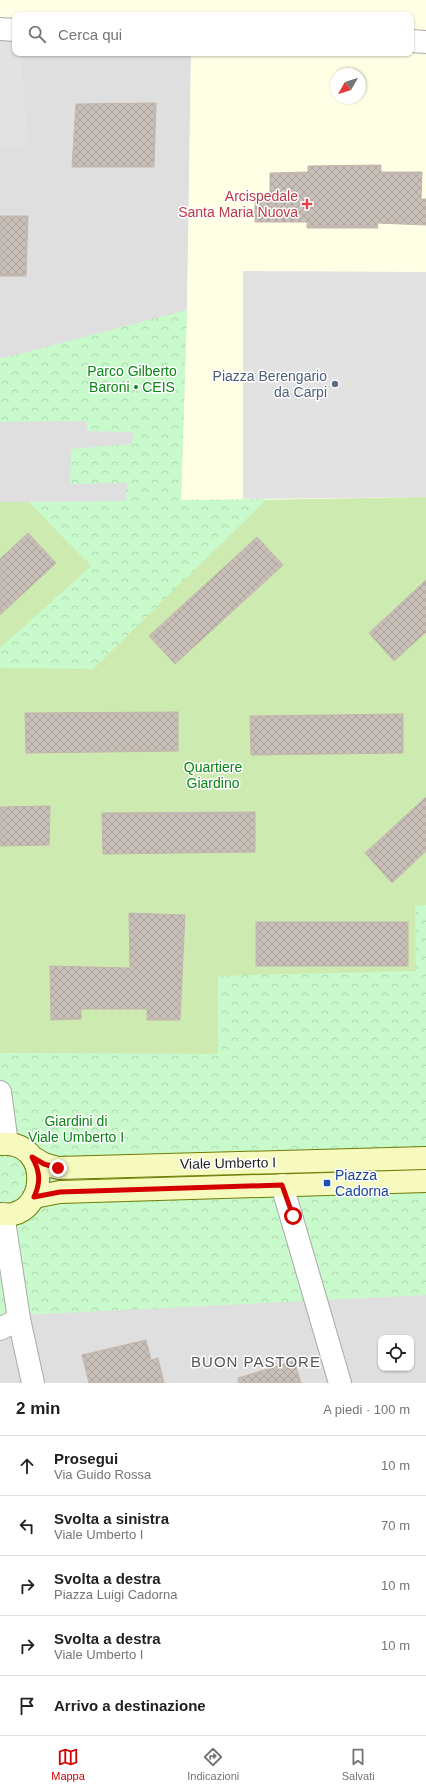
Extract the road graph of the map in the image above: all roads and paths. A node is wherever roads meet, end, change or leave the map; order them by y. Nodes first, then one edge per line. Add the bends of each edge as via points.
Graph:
1 (0, 29) edge
2 (12, 30) edge
3 (414, 41) edge
4 (426, 42) edge
5 (0, 1092) edge
6 (3, 1144) edge
7 (32, 1157) junction
8 (426, 1158) edge
9 (426, 1181) edge
10 (282, 1185) junction
11 (34, 1197) junction
12 (1, 1214) edge
13 (19, 1319) junction
14 (0, 1329) edge
15 (33, 1383) edge
16 (340, 1383) edge

1 - 2 street
3 - 4 street
5 - 6 street
6 - 7 main road, Viale Umberto I via 16,1146
7 - 8 main road, Viale Umberto I via 58,1168
7 - 11 main road via 39,1178
9 - 10 main road, Viale Umberto I
10 - 11 main road, Viale Umberto I via 60,1192
10 - 16 street
11 - 12 main road via 21,1210
12 - 13 street
13 - 14 street
13 - 15 street

